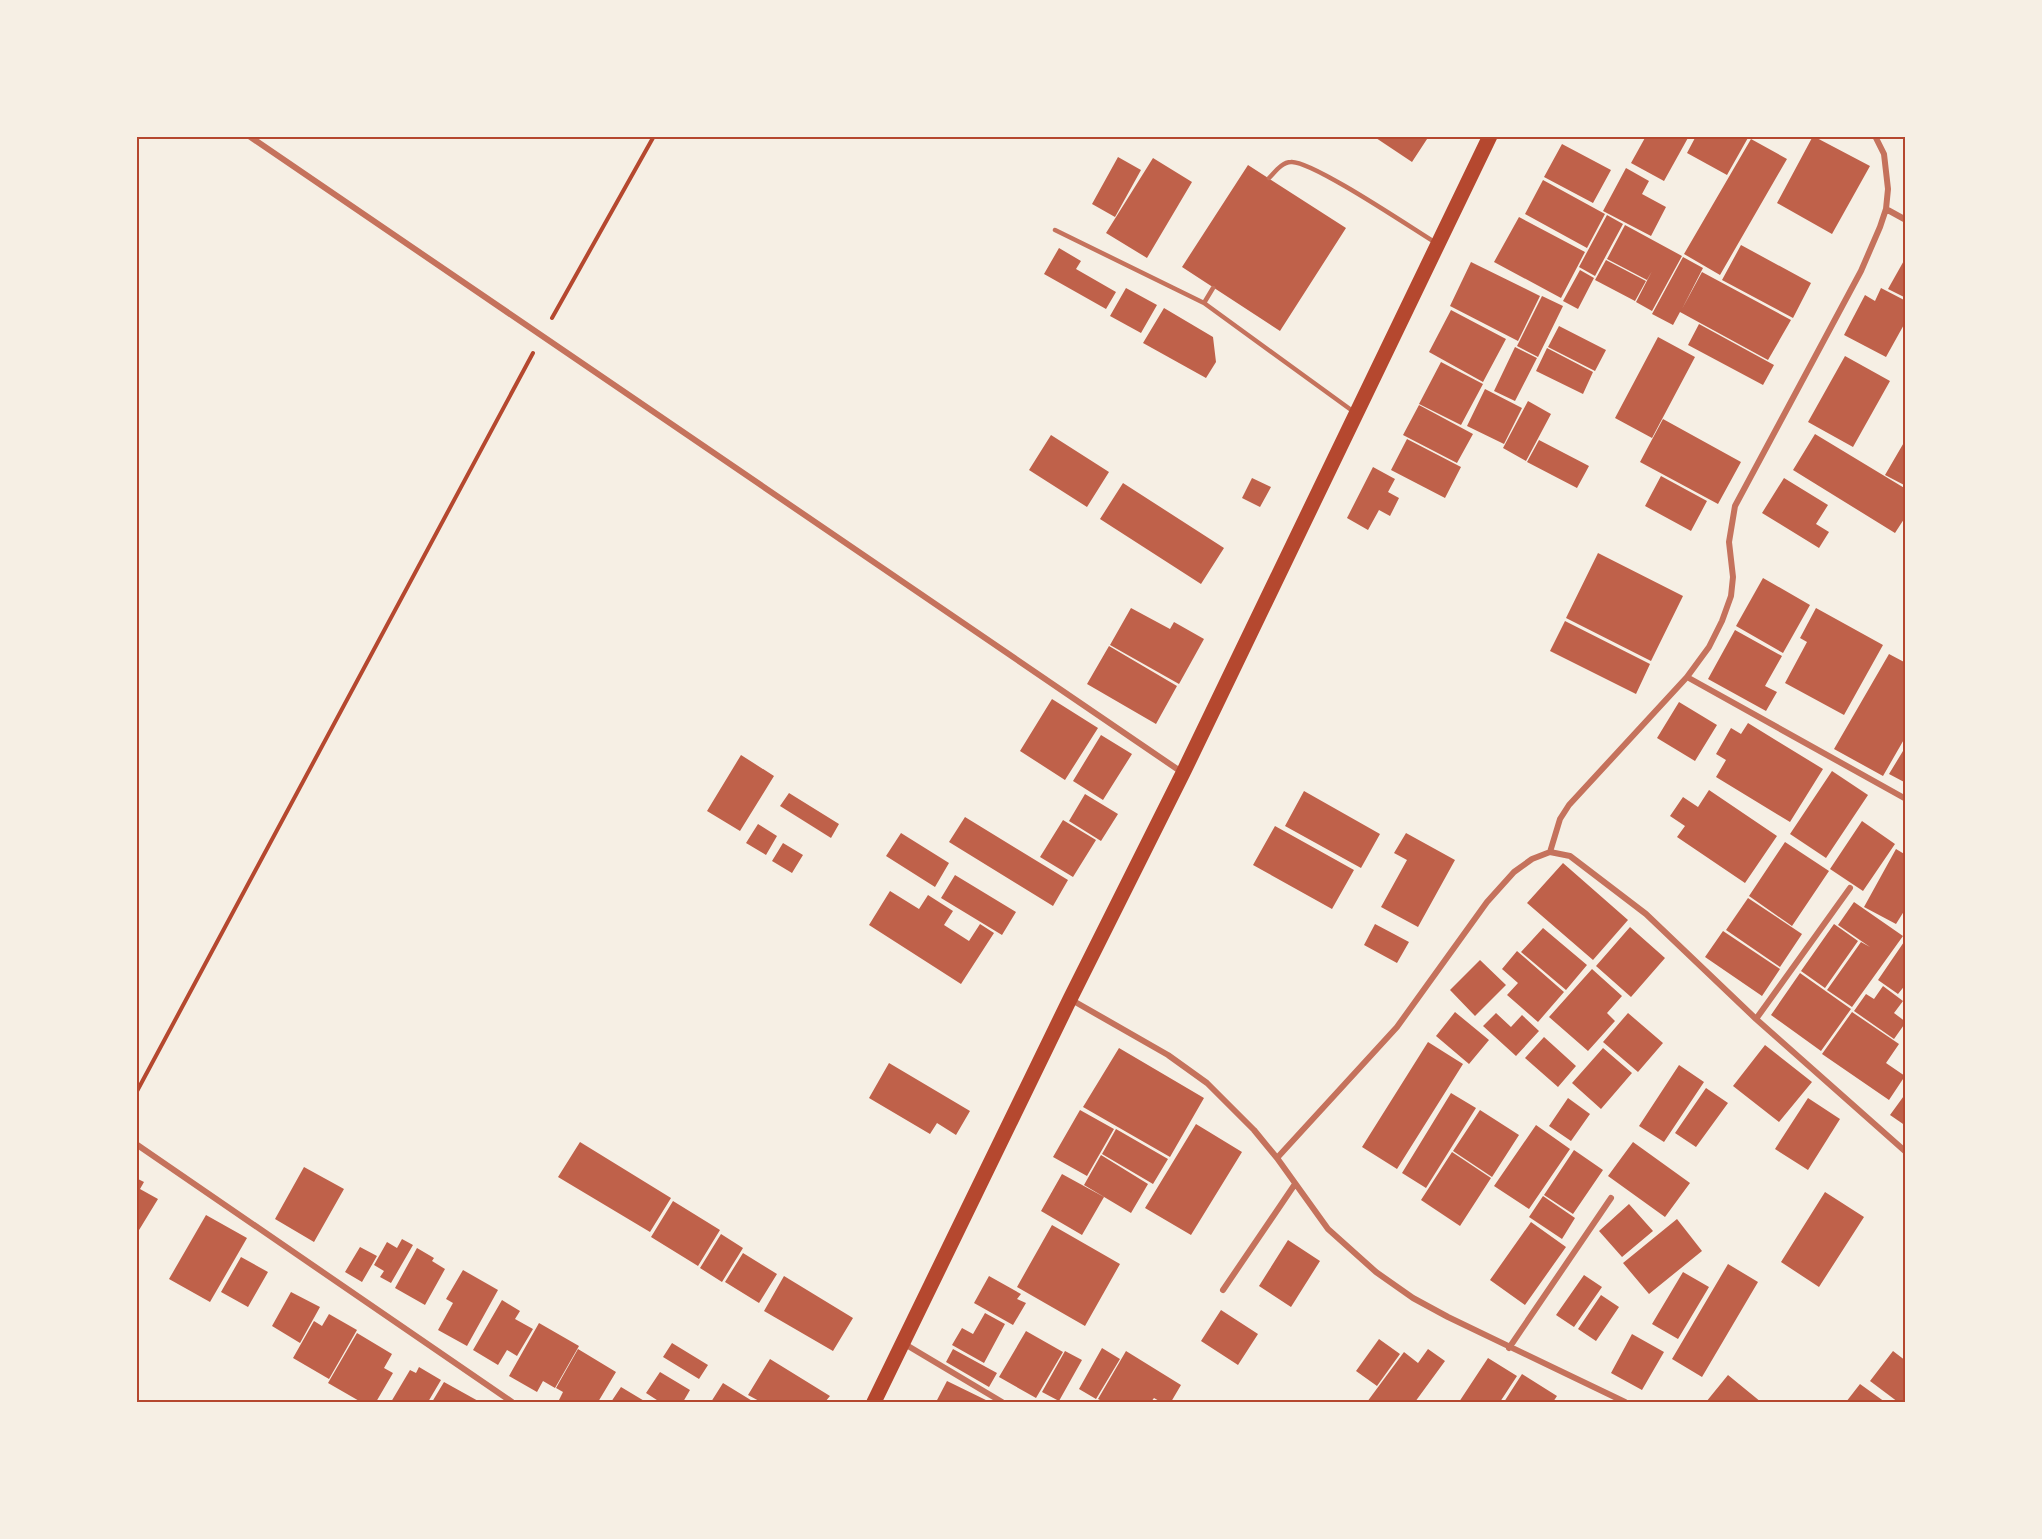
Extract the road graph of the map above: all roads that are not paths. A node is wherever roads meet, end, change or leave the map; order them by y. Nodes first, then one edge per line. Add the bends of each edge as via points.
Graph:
1 (249, 136) edge
2 (1491, 136) edge
3 (1879, 138) edge
4 (1269, 178) dead end
5 (1886, 209) junction
6 (1905, 220) edge
7 (1055, 230) dead end
8 (1440, 245) junction
9 (1213, 288) dead end
10 (1204, 303) junction
11 (1356, 414) junction
12 (1687, 677) junction
13 (1183, 773) junction
14 (1905, 800) edge
15 (1550, 852) junction
16 (1850, 888) dead end
17 (1070, 999) junction
18 (1756, 1019) junction
19 (136, 1144) edge
20 (1905, 1152) edge
21 (1277, 1158) junction
22 (1295, 1184) junction
23 (1611, 1198) dead end
24 (1223, 1290) dead end
25 (902, 1343) junction
26 (1509, 1348) junction
27 (512, 1402) edge
28 (874, 1402) edge
29 (1002, 1402) edge
30 (1625, 1402) edge

1 - 13 street
2 - 8 main road
3 - 5 street via 1888,189
4 - 8 lane via 1290,162 1304,165
5 - 6 street
5 - 12 street via 1861,271 1735,506 1729,542 1731,596 1709,647
7 - 10 lane
8 - 11 main road
9 - 10 lane
10 - 11 lane
11 - 13 main road
12 - 14 street
12 - 15 street via 1569,805 1560,819
13 - 17 main road
15 - 18 street via 1570,856 1646,914
15 - 21 street via 1514,872 1486,902 1397,1027
16 - 18 street
17 - 21 street via 1168,1055 1207,1083
17 - 25 main road
18 - 20 street
19 - 27 street
21 - 22 street
22 - 24 street
22 - 26 street via 1328,1229 1376,1272 1422,1303
23 - 26 street
25 - 28 main road
25 - 29 street
26 - 30 street

